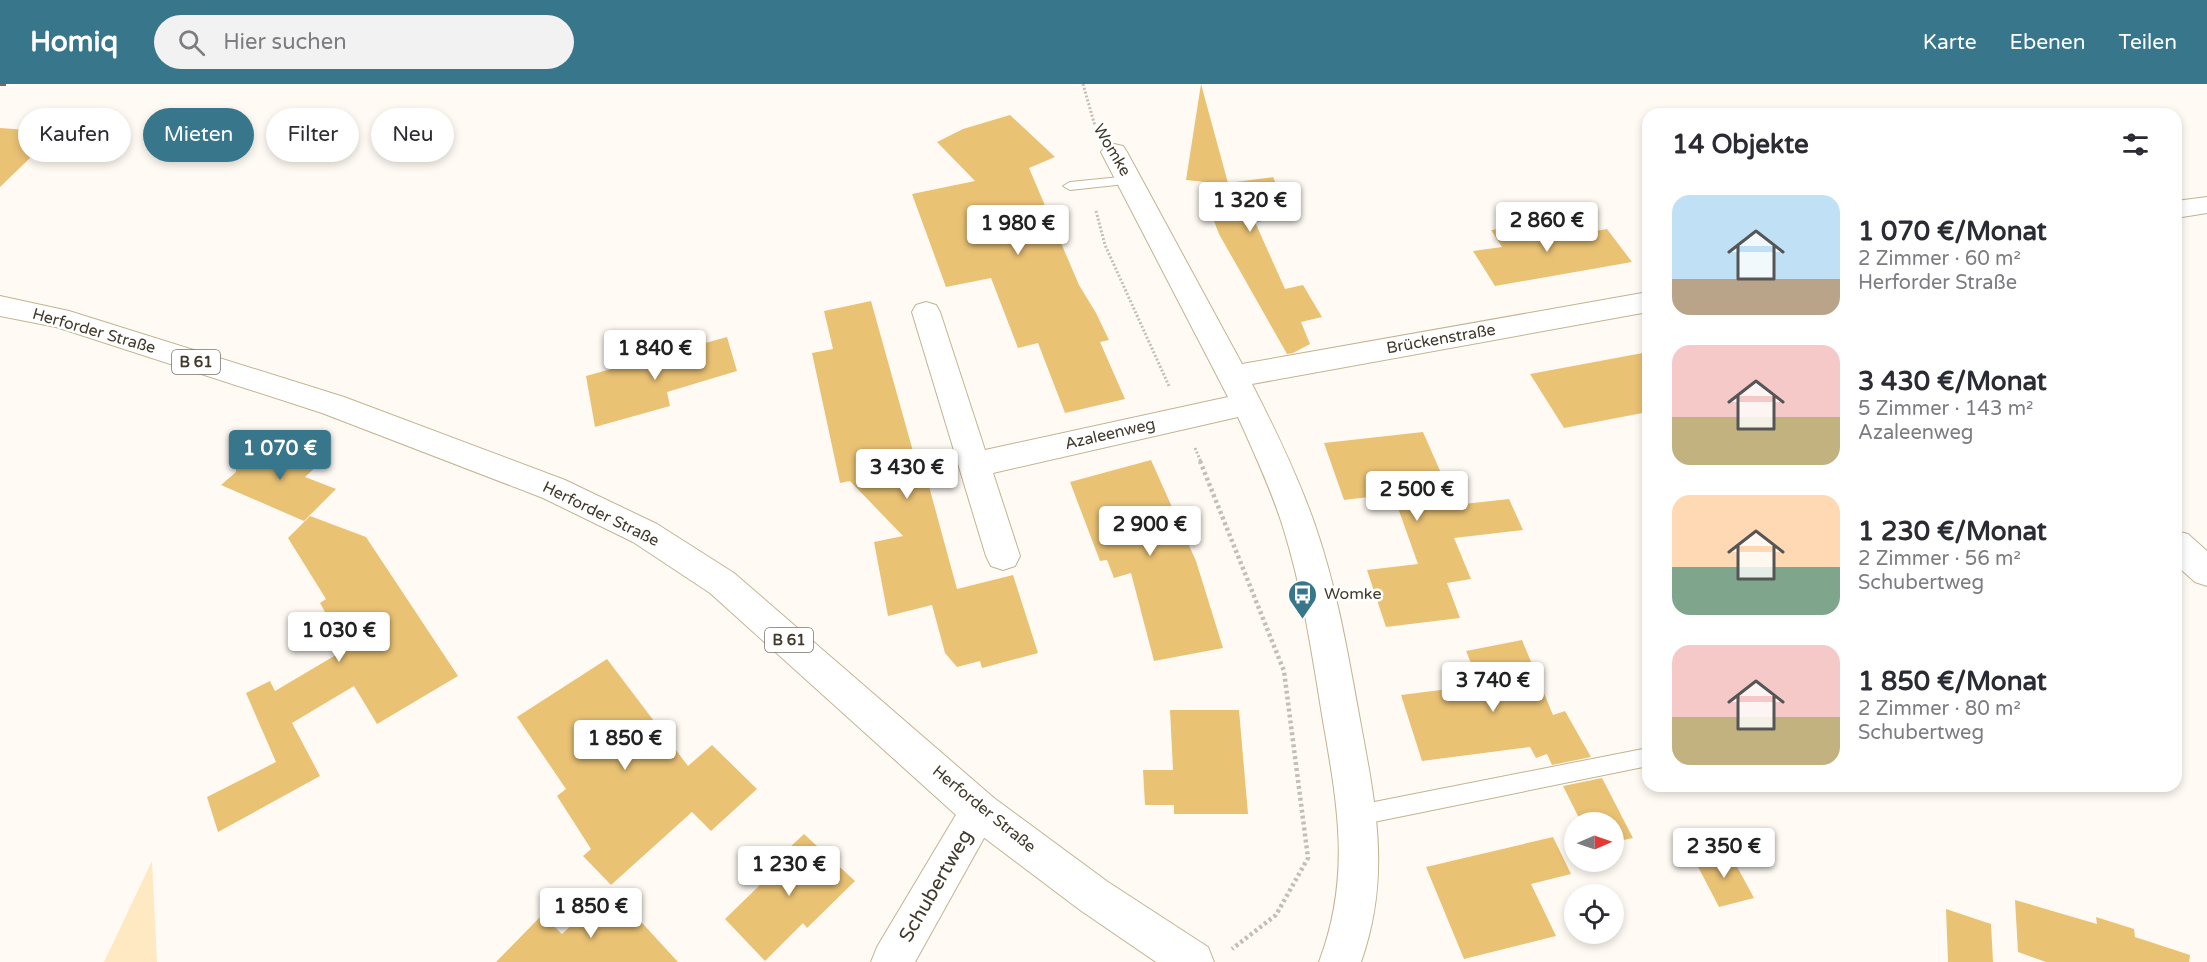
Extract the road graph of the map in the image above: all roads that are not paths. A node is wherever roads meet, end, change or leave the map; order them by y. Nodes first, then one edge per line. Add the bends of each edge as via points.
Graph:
1 (1114, 152) dead end
2 (1130, 180) junction
3 (1070, 186) dead end
4 (2207, 205) edge
5 (2182, 209) edge
6 (1642, 303) edge
7 (0, 306) edge
8 (926, 312) dead end
9 (1240, 390) junction
10 (974, 465) junction
11 (2182, 549) edge
12 (1003, 556) dead end
13 (2207, 572) edge
14 (1642, 758) edge
15 (980, 810) junction
16 (1359, 815) junction
17 (892, 962) edge
18 (1193, 962) edge
19 (1340, 962) edge

1 - 2 street, Womke
2 - 3 lane
2 - 9 street, Womke
4 - 5 street
6 - 9 street, Brückenstraße
7 - 15 street, Herforder Straße / B 61 via 59,318 333,405 554,489 645,533 722,583
8 - 10 street
9 - 10 street, Azaleenweg via 1183,417
9 - 16 street, Womke via 1288,497 1301,536 1323,618
10 - 12 street
11 - 13 street
14 - 16 lane
15 - 17 street, Schubertweg
15 - 18 street, Herforder Straße / B 61 via 1094,896
16 - 19 street, Womke via 1358,881

